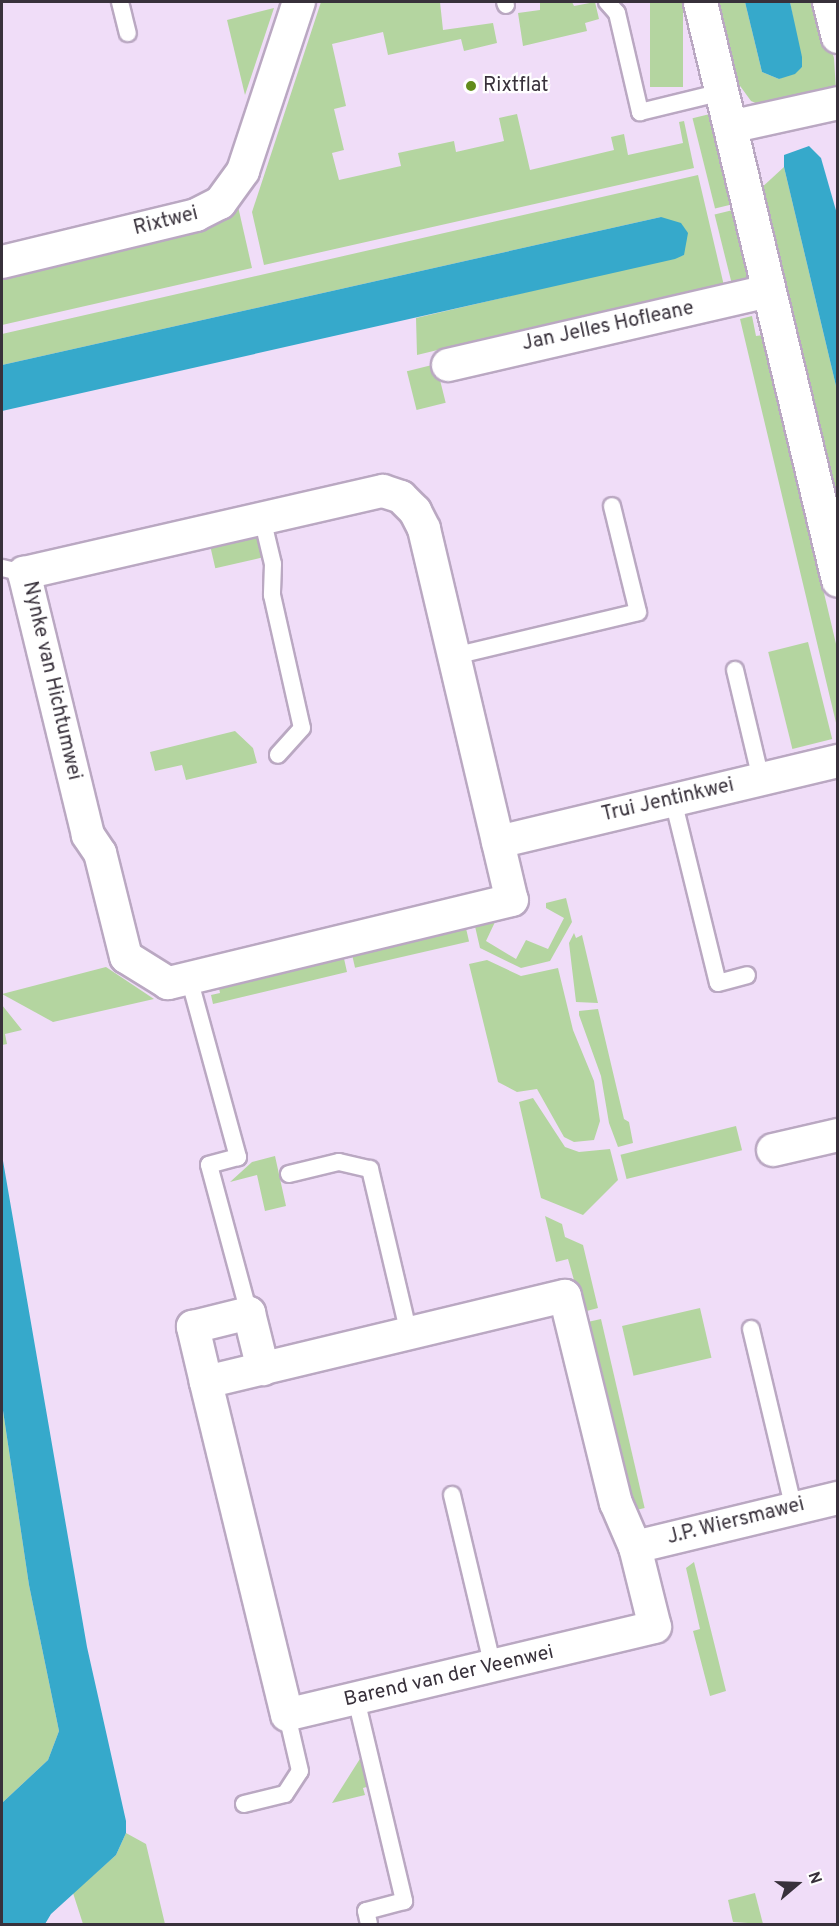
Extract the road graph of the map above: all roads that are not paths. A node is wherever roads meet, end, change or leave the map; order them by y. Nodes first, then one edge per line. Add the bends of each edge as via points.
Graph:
1 (120, 2) edge
2 (299, 2) edge
3 (607, 2) edge
4 (700, 2) edge
5 (829, 2) edge
6 (128, 33) dead end
7 (837, 37) edge
8 (722, 92) junction
9 (837, 103) edge
10 (730, 127) junction
11 (2, 262) edge
12 (769, 291) junction
13 (448, 365) dead end
14 (612, 506) dead end
15 (262, 518) junction
16 (13, 570) edge
17 (837, 580) edge
18 (454, 656) junction
19 (735, 670) dead end
20 (278, 755) dead end
21 (837, 760) edge
22 (761, 779) junction
23 (673, 800) junction
24 (498, 842) junction
25 (747, 975) dead end
26 (189, 978) junction
27 (837, 1135) edge
28 (773, 1150) dead end
29 (289, 1174) dead end
30 (249, 1313) junction
31 (751, 1329) dead end
32 (409, 1334) junction
33 (263, 1369) junction
34 (206, 1382) junction
35 (452, 1495) dead end
36 (837, 1498) edge
37 (794, 1509) junction
38 (635, 1547) junction
39 (494, 1667) junction
40 (356, 1699) junction
41 (287, 1715) junction
42 (244, 1804) dead end
43 (369, 1924) edge

1 - 6 lane
2 - 11 street, Rixtwei via 243,171 220,203 196,215
3 - 8 lane via 617,13 640,112
4 - 8 street
5 - 7 street
8 - 10 street
9 - 10 street
10 - 12 street
12 - 13 street, Jan Jelles Hofleane
12 - 17 street
14 - 18 lane via 638,612
15 - 16 street, Nynke van Hichtumwei
15 - 18 street, Nynke van Hichtumwei via 364,493 383,491 401,496 424,529
15 - 20 lane via 273,564 272,595 302,728
16 - 26 street, Nynke van Hichtumwei via 88,835 100,853 126,957 168,983
18 - 24 street, Nynke van Hichtumwei
19 - 22 lane
21 - 22 street, Trui Jentinkwei
22 - 23 street, Trui Jentinkwei
23 - 24 street, Trui Jentinkwei
23 - 25 lane via 718,982
24 - 26 street, Nynke van Hichtumwei via 512,900
26 - 30 lane via 238,1157 209,1165
27 - 28 street
29 - 32 lane via 339,1162 370,1169
30 - 33 street
30 - 34 street via 193,1327
31 - 37 lane
32 - 33 street, Barend van der Veenwei
32 - 38 street, Barend van der Veenwei via 565,1296 615,1503
33 - 34 street, Barend van der Veenwei
34 - 41 street
35 - 39 lane
36 - 37 street, J.P. Wiersmawei
37 - 38 street, J.P. Wiersmawei
38 - 39 street, Barend van der Veenwei via 655,1627
39 - 40 street, Barend van der Veenwei
40 - 41 street, Barend van der Veenwei
40 - 43 lane via 404,1901 366,1911
41 - 42 lane via 300,1771 285,1794

